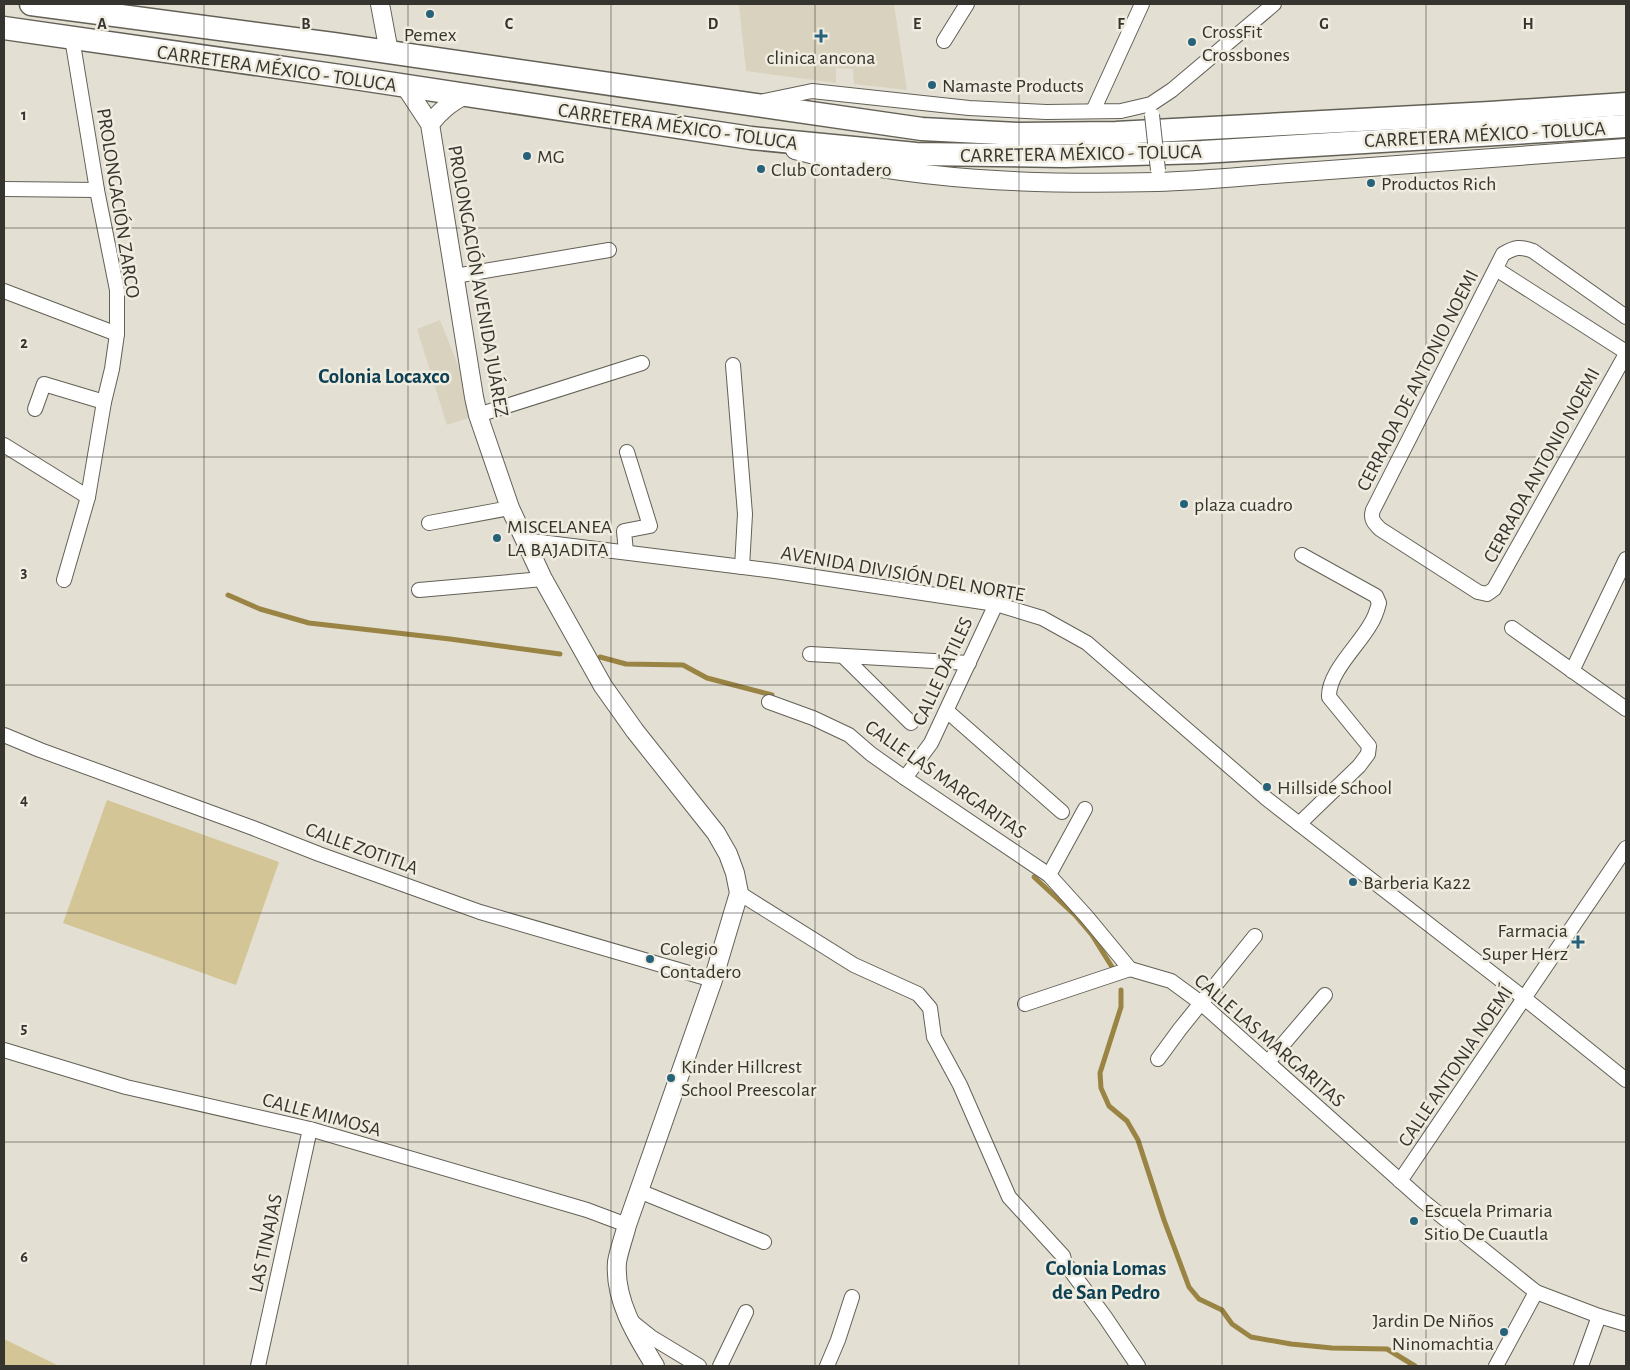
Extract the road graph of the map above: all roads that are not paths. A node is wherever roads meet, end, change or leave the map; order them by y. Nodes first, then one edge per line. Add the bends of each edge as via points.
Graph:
1 (31, 4) edge
2 (380, 4) edge
3 (967, 4) edge
4 (1142, 4) edge
5 (1274, 4) edge
6 (4, 28) edge
7 (72, 38) junction
8 (944, 41) dead end
9 (389, 52) junction
10 (405, 86) junction
11 (465, 95) junction
12 (749, 104) junction
13 (1626, 104) edge
14 (1151, 110) junction
15 (1093, 111) junction
16 (430, 124) junction
17 (1626, 126) edge
18 (751, 138) junction
19 (1626, 148) edge
20 (1158, 176) junction
21 (4, 190) edge
22 (97, 190) junction
23 (609, 250) dead end
24 (1496, 269) junction
25 (455, 276) junction
26 (4, 291) edge
27 (1626, 317) edge
28 (117, 334) junction
29 (1626, 353) edge
30 (642, 364) dead end
31 (733, 365) dead end
32 (104, 402) junction
33 (35, 410) dead end
34 (485, 414) junction
35 (4, 444) edge
36 (627, 452) dead end
37 (88, 497) junction
38 (510, 508) junction
39 (429, 523) dead end
40 (524, 540) junction
41 (626, 552) junction
42 (1302, 555) dead end
43 (1626, 559) edge
44 (742, 566) junction
45 (543, 579) junction
46 (64, 580) dead end
47 (420, 590) dead end
48 (1487, 594) joint
49 (996, 604) junction
50 (1512, 628) dead end
51 (810, 654) dead end
52 (843, 656) junction
53 (969, 663) junction
54 (1572, 671) junction
55 (769, 702) dead end
56 (1626, 709) edge
57 (947, 710) junction
58 (912, 723) dead end
59 (4, 735) edge
60 (905, 778) junction
61 (1085, 809) dead end
62 (1062, 812) dead end
63 (1299, 824) junction
64 (1626, 848) edge
65 (1049, 875) junction
66 (739, 893) junction
67 (1255, 936) dead end
68 (1130, 969) junction
69 (713, 980) junction
70 (1325, 995) dead end
71 (1524, 998) junction
72 (1200, 1003) junction
73 (1025, 1004) dead end
74 (4, 1050) edge
75 (1158, 1059) dead end
76 (1268, 1062) junction
77 (1626, 1080) edge
78 (310, 1129) junction
79 (1400, 1182) junction
80 (639, 1191) junction
81 (627, 1225) junction
82 (764, 1242) dead end
83 (1536, 1292) junction
84 (852, 1297) dead end
85 (746, 1312) dead end
86 (1599, 1316) junction
87 (627, 1318) junction
88 (1626, 1324) edge
89 (258, 1366) edge
90 (655, 1366) edge
91 (699, 1366) edge
92 (720, 1366) edge
93 (827, 1366) edge
94 (1138, 1366) edge
95 (1496, 1366) edge
96 (1580, 1366) edge

1 - 9 main road, CARRETERA MÉXICO - TOLUCA
2 - 9 street
3 - 8 street
4 - 15 street
5 - 14 street
6 - 7 main road, CARRETERA MÉXICO - TOLUCA
7 - 10 main road, CARRETERA MÉXICO - TOLUCA
7 - 22 street, PROLONGACIÓN ZARCO
9 - 12 main road, CARRETERA MÉXICO - TOLUCA
10 - 11 main road, CARRETERA MÉXICO - TOLUCA
10 - 16 street, PROLONGACIÓN AVENIDA JUÁREZ
11 - 16 street, PROLONGACIÓN AVENIDA JUÁREZ via 449,104
11 - 18 main road, CARRETERA MÉXICO - TOLUCA
12 - 13 main road, CARRETERA MÉXICO - TOLUCA via 922,129 1020,134 1116,133
12 - 15 street via 812,91 969,108
14 - 15 street
14 - 20 street, bridge
16 - 25 street, PROLONGACIÓN AVENIDA JUÁREZ
17 - 18 main road, CARRETERA MÉXICO - TOLUCA via 1202,152 1065,156 916,154
18 - 20 street via 836,161 923,174 1031,181
19 - 20 street via 1337,170
21 - 22 street
22 - 28 street, PROLONGACIÓN ZARCO via 117,290
23 - 25 street
24 - 27 street, CERRADA DE ANTONIO NOEMI via 1504,254 1514,248 1533,251
24 - 29 street
24 - 48 street, CERRADA DE ANTONIO NOEMI via 1371,516 1380,529 1478,592
25 - 34 street, PROLONGACIÓN AVENIDA JUÁREZ via 474,397
26 - 28 street
28 - 32 street, PROLONGACIÓN ZARCO
29 - 48 street, CERRADA ANTONIO NOEMI via 1494,589
30 - 34 street
31 - 44 street via 745,514
32 - 33 street via 44,384
32 - 37 street, PROLONGACIÓN ZARCO
34 - 38 street, PROLONGACIÓN AVENIDA JUÁREZ
35 - 37 street
36 - 41 street via 650,526 624,531
37 - 46 street, PROLONGACIÓN ZARCO
38 - 39 street
38 - 40 street, PROLONGACIÓN AVENIDA JUÁREZ
40 - 41 street, AVENIDA DIVISIÓN DEL NORTE
40 - 45 street, PROLONGACIÓN AVENIDA JUÁREZ
41 - 44 street, AVENIDA DIVISIÓN DEL NORTE
42 - 63 street via 1376,596 1379,603 1370,625 1329,688 1329,697 1369,746 1368,754
43 - 54 street
44 - 49 street, AVENIDA DIVISIÓN DEL NORTE
45 - 47 street
45 - 66 street, PROLONGACIÓN AVENIDA JUÁREZ via 603,686 716,833 728,854
49 - 53 street, CALLE DÁTILES
49 - 63 street, AVENIDA DIVISIÓN DEL NORTE via 1042,618 1087,644
50 - 54 street
51 - 52 street
52 - 53 street
52 - 58 street
53 - 57 street, CALLE DÁTILES
54 - 56 street
55 - 60 street, CALLE LAS MARGARITAS via 849,735
57 - 60 street, CALLE DÁTILES via 931,743
57 - 62 street
59 - 69 street, CALLE ZOTITLA via 480,912
60 - 65 street, CALLE LAS MARGARITAS
61 - 65 street
63 - 71 street, AVENIDA DIVISIÓN DEL NORTE
64 - 71 street, CALLE ANTONIA NOEMÍ
65 - 68 street, CALLE LAS MARGARITAS
66 - 69 street, PROLONGACIÓN AVENIDA JUÁREZ
66 - 94 street via 854,965 918,994 930,1008 934,1037 960,1085 1009,1197 1062,1256
67 - 72 street
68 - 72 street, CALLE LAS MARGARITAS via 1172,981
68 - 73 street
69 - 80 street, PROLONGACIÓN AVENIDA JUÁREZ
70 - 76 street
71 - 77 street, AVENIDA DIVISIÓN DEL NORTE
71 - 79 street, CALLE ANTONIA NOEMÍ
72 - 75 street
72 - 76 street, CALLE LAS MARGARITAS
74 - 78 street, CALLE MIMOSA via 126,1087
76 - 79 street, CALLE LAS MARGARITAS
78 - 81 street, CALLE MIMOSA via 587,1210
78 - 89 street, LAS TINAJAS
79 - 83 street, CALLE LAS MARGARITAS
80 - 81 street, PROLONGACIÓN AVENIDA JUÁREZ
80 - 82 street
81 - 87 street, PROLONGACIÓN AVENIDA JUÁREZ via 618,1262 619,1290
83 - 86 street, CALLE LAS MARGARITAS
83 - 95 street
84 - 93 street
85 - 92 street
86 - 88 street, CALLE LAS MARGARITAS
86 - 96 street
87 - 90 street, PROLONGACIÓN AVENIDA JUÁREZ
87 - 91 street

